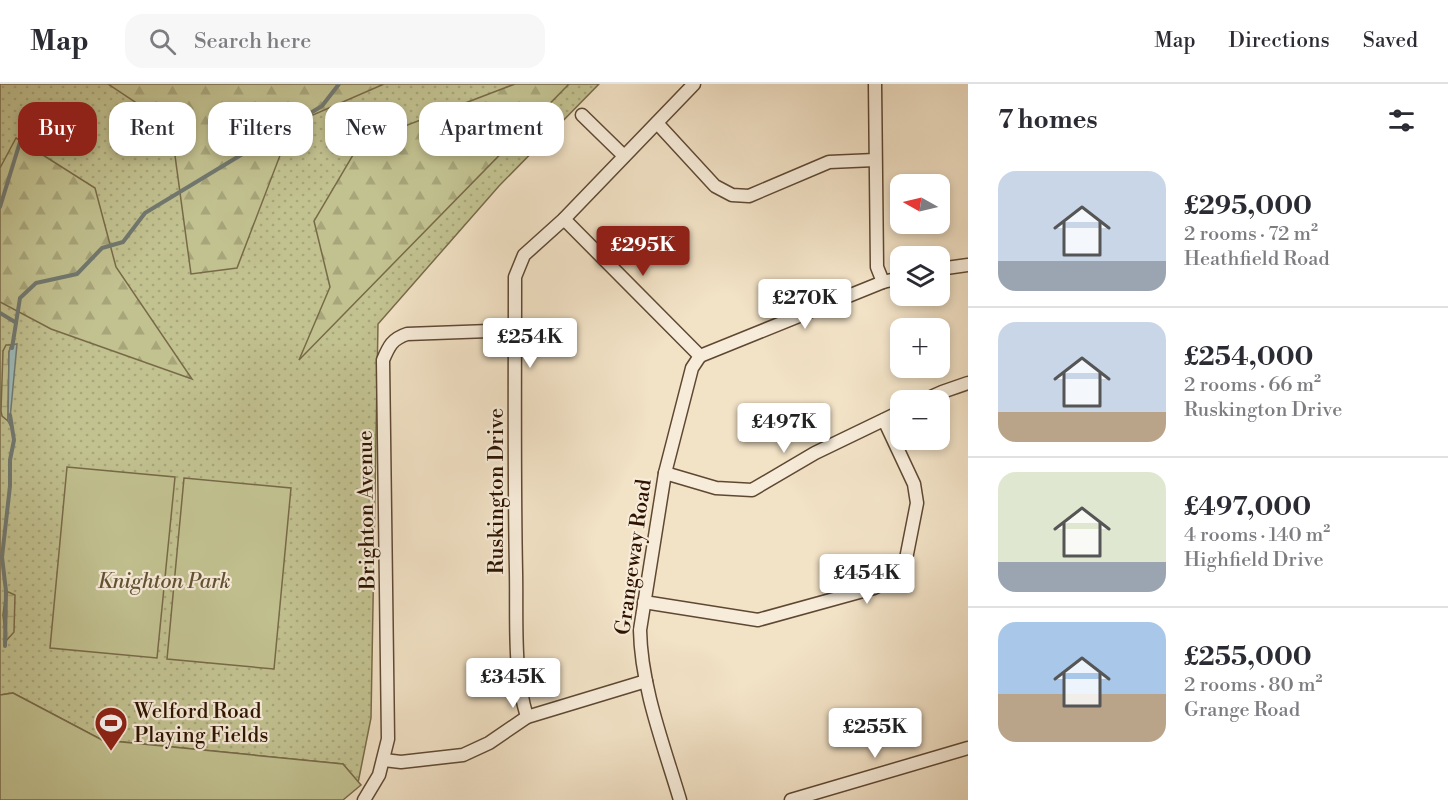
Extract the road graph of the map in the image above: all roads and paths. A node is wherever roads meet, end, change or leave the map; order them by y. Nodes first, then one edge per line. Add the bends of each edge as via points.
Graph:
1 (694, 84) edge
2 (875, 84) edge
3 (582, 115) dead end
4 (657, 123) junction
5 (624, 156) junction
6 (875, 160) junction
7 (564, 219) junction
8 (968, 265) edge
9 (950, 267) edge
10 (890, 280) edge
11 (883, 282) junction
12 (515, 330) junction
13 (700, 356) junction
14 (968, 383) edge
15 (948, 390) edge
16 (890, 417) edge
17 (884, 420) junction
18 (665, 473) junction
19 (644, 602) junction
20 (646, 681) junction
21 (527, 717) junction
22 (968, 747) edge
23 (384, 760) junction
24 (364, 800) edge
25 (680, 800) edge
26 (791, 800) edge

1 - 4 street, Ruskington Drive
2 - 6 street
3 - 5 street
4 - 5 street, Ruskington Drive
4 - 6 street via 715,186 732,195 749,196 829,162
5 - 7 street, Ruskington Drive
6 - 11 street via 877,267
7 - 12 street, Ruskington Drive via 524,255 515,277
7 - 13 street
8 - 9 street
10 - 11 street
11 - 13 street
12 - 21 street, Ruskington Drive via 519,670
12 - 23 street, Brighton Avenue via 406,334 396,338 383,360 388,730
13 - 18 street, Grangeway Road via 692,368
14 - 15 street
16 - 17 street
17 - 18 street via 815,453 752,490 716,488
17 - 19 street via 914,484 917,503 905,564 896,578 874,588 758,620
18 - 19 street, Grangeway Road
19 - 20 street, Grangeway Road via 640,655
20 - 21 street
20 - 25 street, Grangeway Road
21 - 23 street via 463,755 401,762
22 - 26 street
23 - 24 street, Brighton Avenue

